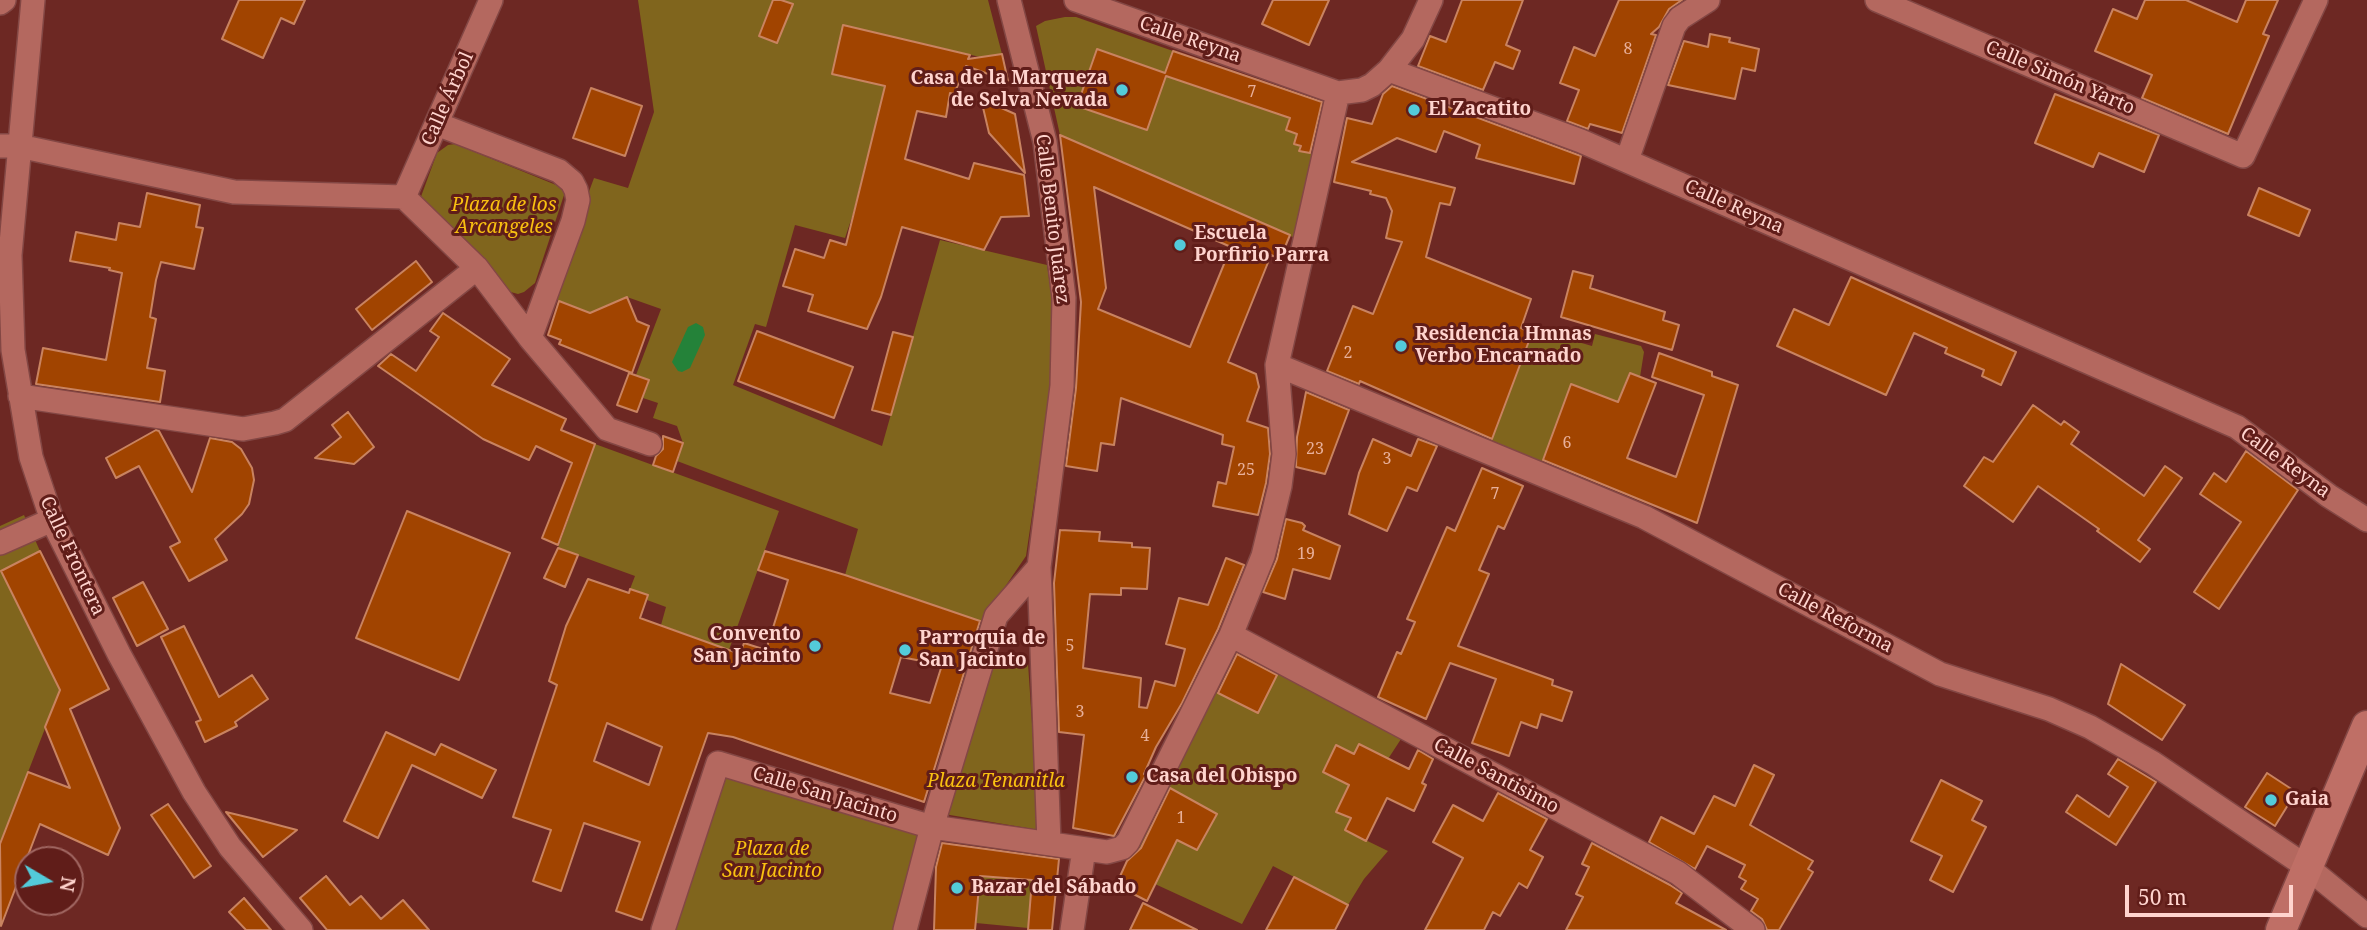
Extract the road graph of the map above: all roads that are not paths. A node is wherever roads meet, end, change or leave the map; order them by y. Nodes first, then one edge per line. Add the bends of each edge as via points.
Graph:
1 (4, 0) edge
2 (33, 0) edge
3 (491, 0) edge
4 (1009, 0) edge
5 (1076, 0) edge
6 (1431, 0) edge
7 (1708, 0) edge
8 (1877, 0) edge
9 (2316, 0) edge
10 (0, 4) edge
11 (1389, 70) junction
12 (1338, 93) junction
13 (437, 124) junction
14 (10, 146) edge
15 (1627, 160) junction
16 (404, 197) junction
17 (477, 268) junction
18 (530, 338) junction
19 (1277, 365) junction
20 (20, 396) junction
21 (650, 444) dead end
22 (52, 520) junction
23 (2367, 520) edge
24 (0, 543) edge
25 (1039, 567) junction
26 (1231, 635) junction
27 (2367, 726) edge
28 (932, 827) junction
29 (1049, 843) junction
30 (1084, 849) junction
31 (2307, 867) junction
32 (2367, 916) edge
33 (302, 930) edge
34 (663, 930) edge
35 (905, 930) edge
36 (1073, 930) edge
37 (1753, 930) edge
38 (2281, 930) edge

1 - 10 street
2 - 14 street, Calle Frontera
3 - 13 street, Calle Árbol
4 - 25 street, Calle Benito Juárez via 1045,142 1064,298 1062,386
5 - 12 street, Calle Reyna
6 - 11 street via 1413,38
7 - 15 street via 1674,26
8 - 9 street, Calle Simón Yarto via 2243,156
11 - 12 street via 1362,90
11 - 15 street, Calle Reyna
12 - 19 street
13 - 16 street, Calle Árbol
13 - 18 street via 559,171 576,190 573,221
14 - 16 street via 234,192
14 - 20 street, Calle Frontera via 12,338
15 - 23 street, Calle Reyna via 2237,427
16 - 17 street
17 - 18 street
17 - 20 street via 275,423 243,429
18 - 21 street via 607,429
19 - 26 street via 1283,470 1263,556
19 - 31 street, Calle Reforma via 1644,517 1940,674 2090,727 2153,763
20 - 22 street, Calle Frontera via 31,457
22 - 24 street
22 - 33 street, Calle Frontera via 194,792 230,847
25 - 28 street via 996,616
25 - 29 street, Calle Benito Juárez
26 - 30 street, Calle San Jacinto via 1131,835 1115,851
26 - 37 street, Calle Santisimo via 1678,873
27 - 31 main road
28 - 29 street, Calle San Jacinto
28 - 34 street, Calle San Jacinto via 718,763
28 - 35 street
29 - 30 street, Calle San Jacinto
30 - 36 street
31 - 32 street, Calle Reforma
31 - 38 main road

